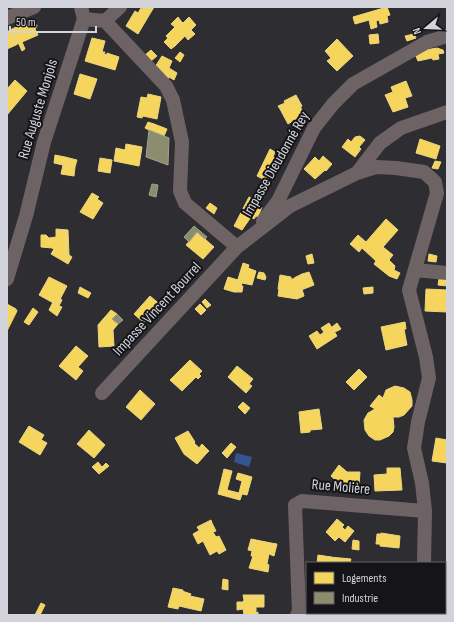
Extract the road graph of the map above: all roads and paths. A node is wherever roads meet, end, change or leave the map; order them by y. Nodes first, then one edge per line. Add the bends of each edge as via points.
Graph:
1 (34, 7) edge
2 (120, 7) edge
3 (82, 13) edge
4 (7, 18) edge
5 (105, 21) junction
6 (447, 36) edge
7 (447, 112) edge
8 (357, 173) junction
9 (255, 233) junction
10 (237, 247) junction
11 (415, 270) junction
12 (447, 273) edge
13 (7, 279) edge
14 (102, 394) dead end
15 (424, 511) junction
16 (424, 562) edge
17 (298, 614) edge

1 - 4 street
2 - 5 street
3 - 5 street
3 - 13 street, Rue Auguste Monjols
5 - 10 street via 166,86 173,100 182,142 180,191 185,202
6 - 9 street, Impasse Dieudonné Rey via 427,42 353,84 333,104 314,128 278,201
7 - 8 street via 401,128 380,143
8 - 9 street, Impasse Vincent Bourrel via 290,206
8 - 11 street, Impasse Vincent Bourrel via 376,167 396,168 424,172 435,182 437,193
9 - 10 street, Impasse Vincent Bourrel
10 - 14 street, Impasse Vincent Bourrel
11 - 12 street
11 - 15 street, Impasse Vincent Bourrel via 409,290 429,378 414,448 422,483
15 - 16 street, Impasse Vincent Bourrel
15 - 17 street, Rue Molière via 302,501 295,505

